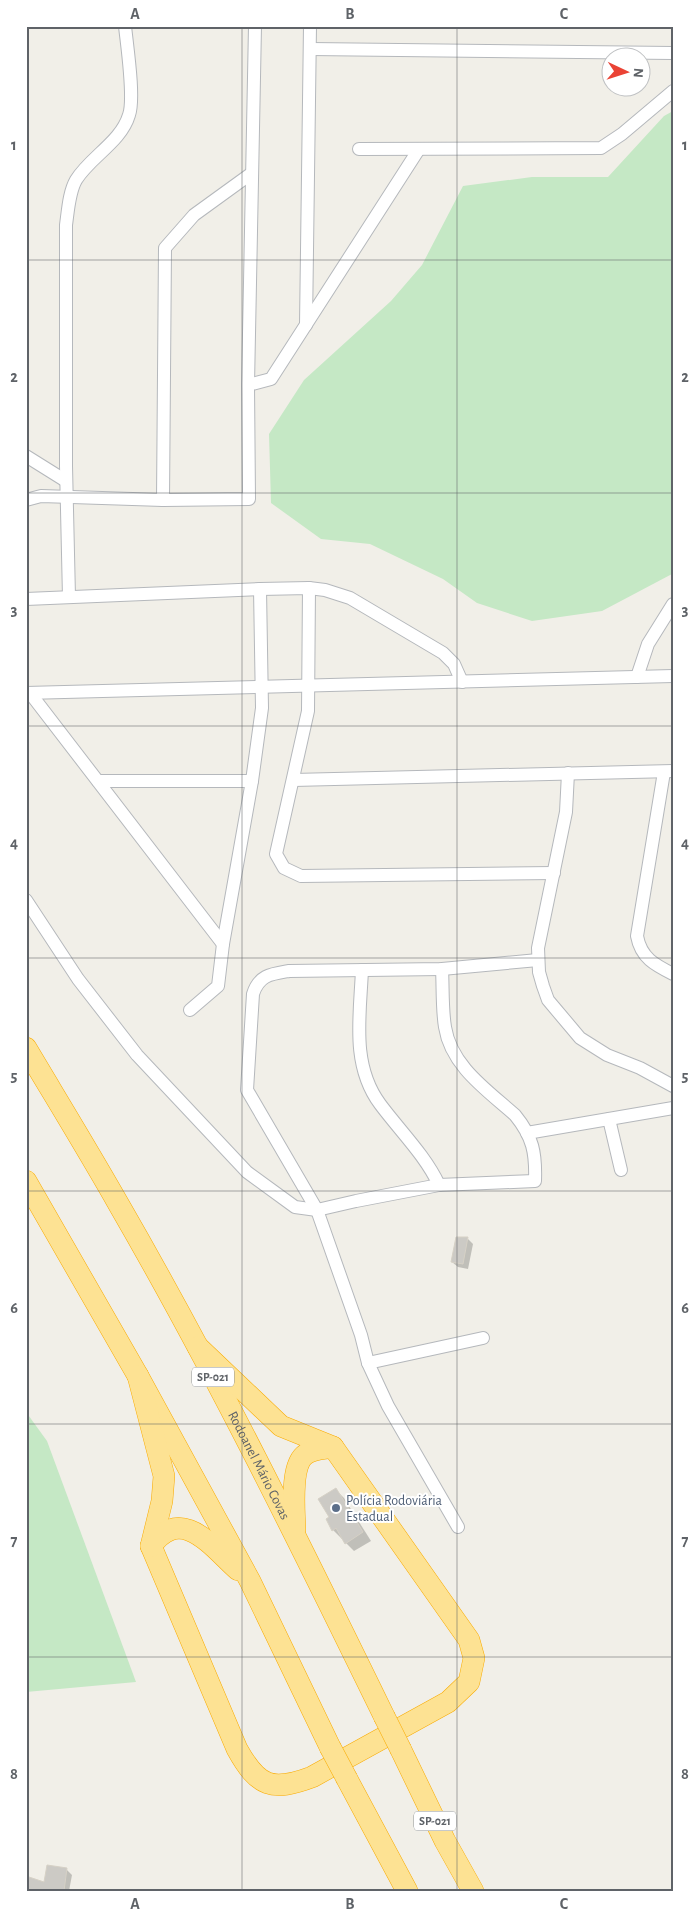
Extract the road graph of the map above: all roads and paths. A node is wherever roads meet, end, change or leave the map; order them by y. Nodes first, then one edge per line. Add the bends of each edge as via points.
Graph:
1 (125, 26) edge
2 (255, 26) edge
3 (310, 26) edge
4 (310, 49) junction
5 (673, 53) edge
6 (673, 91) edge
7 (359, 149) dead end
8 (419, 149) junction
9 (252, 173) junction
10 (306, 325) junction
11 (248, 385) junction
12 (26, 456) edge
13 (66, 481) junction
14 (67, 496) junction
15 (26, 500) edge
16 (163, 500) junction
17 (308, 588) junction
18 (260, 589) junction
19 (69, 597) junction
20 (26, 599) edge
21 (673, 604) edge
22 (673, 676) edge
23 (637, 677) junction
24 (462, 682) junction
25 (309, 686) junction
26 (262, 687) junction
27 (28, 693) edge
28 (668, 772) edge
29 (568, 773) junction
30 (293, 780) junction
31 (98, 781) junction
32 (252, 781) junction
33 (554, 873) junction
34 (26, 900) edge
35 (223, 944) junction
36 (538, 960) junction
37 (442, 969) junction
38 (362, 970) junction
39 (673, 974) edge
40 (190, 1010) dead end
41 (26, 1048) edge
42 (673, 1086) edge
43 (673, 1108) edge
44 (609, 1119) junction
45 (527, 1132) junction
46 (621, 1170) dead end
47 (26, 1181) edge
48 (439, 1185) junction
49 (317, 1210) junction
50 (483, 1338) dead end
51 (198, 1347) junction
52 (368, 1363) junction
53 (138, 1376) junction
54 (333, 1446) junction
55 (458, 1526) dead end
56 (295, 1534) junction
57 (151, 1546) junction
58 (250, 1581) junction
59 (406, 1891) edge
60 (472, 1891) edge

1 - 13 street via 130,114 115,139 76,181 68,206
2 - 9 street
3 - 4 street
4 - 5 street
4 - 10 street
6 - 8 street via 601,148
7 - 8 street
8 - 10 street
9 - 11 street
9 - 16 street via 194,215 165,248
10 - 11 street via 271,379
11 - 16 street via 250,500
12 - 13 street
13 - 14 street
14 - 15 street via 41,496
14 - 16 street
14 - 19 street
17 - 18 street
17 - 24 street via 340,594 360,603 443,653 454,664
17 - 25 street
18 - 19 street
18 - 26 street
19 - 20 street
21 - 23 street via 648,644
22 - 23 street
23 - 24 street
24 - 25 street
25 - 26 street
25 - 30 street via 308,711
26 - 27 street
26 - 32 street
27 - 31 street
28 - 29 street
28 - 39 street via 638,936 641,950 648,960
29 - 30 street
29 - 33 street via 566,812
30 - 33 street via 276,854 284,868 301,876
31 - 32 street
31 - 35 street
32 - 35 street
33 - 36 street
34 - 49 street via 78,979 137,1055 246,1172 295,1207
35 - 40 street via 218,986
36 - 37 street
36 - 42 street via 548,1000 580,1038 607,1055
37 - 38 street
37 - 45 street via 445,1027 453,1053 460,1064 515,1115
38 - 48 street via 358,1042 366,1080
38 - 49 street via 289,971 266,975 258,982 253,994 247,1090
41 - 51 highway, Rodoanel Mário Covas / SP-021 via 120,1206
43 - 44 street
44 - 45 street
44 - 46 street
45 - 48 street via 536,1159 535,1180
47 - 53 highway
48 - 49 street
49 - 52 street
50 - 52 street
51 - 54 highway via 281,1426
51 - 56 highway, Rodoanel Mário Covas / SP-021
52 - 55 street via 388,1406
53 - 57 highway via 164,1476 162,1501
53 - 58 highway
54 - 56 highway via 308,1453 298,1463
54 - 57 highway via 469,1640 474,1658 469,1682 448,1702 312,1777 278,1785 259,1779 246,1765
56 - 60 highway, Rodoanel Mário Covas / SP-021, bridge
57 - 58 highway via 169,1530 188,1529
58 - 59 highway, bridge via 330,1747

